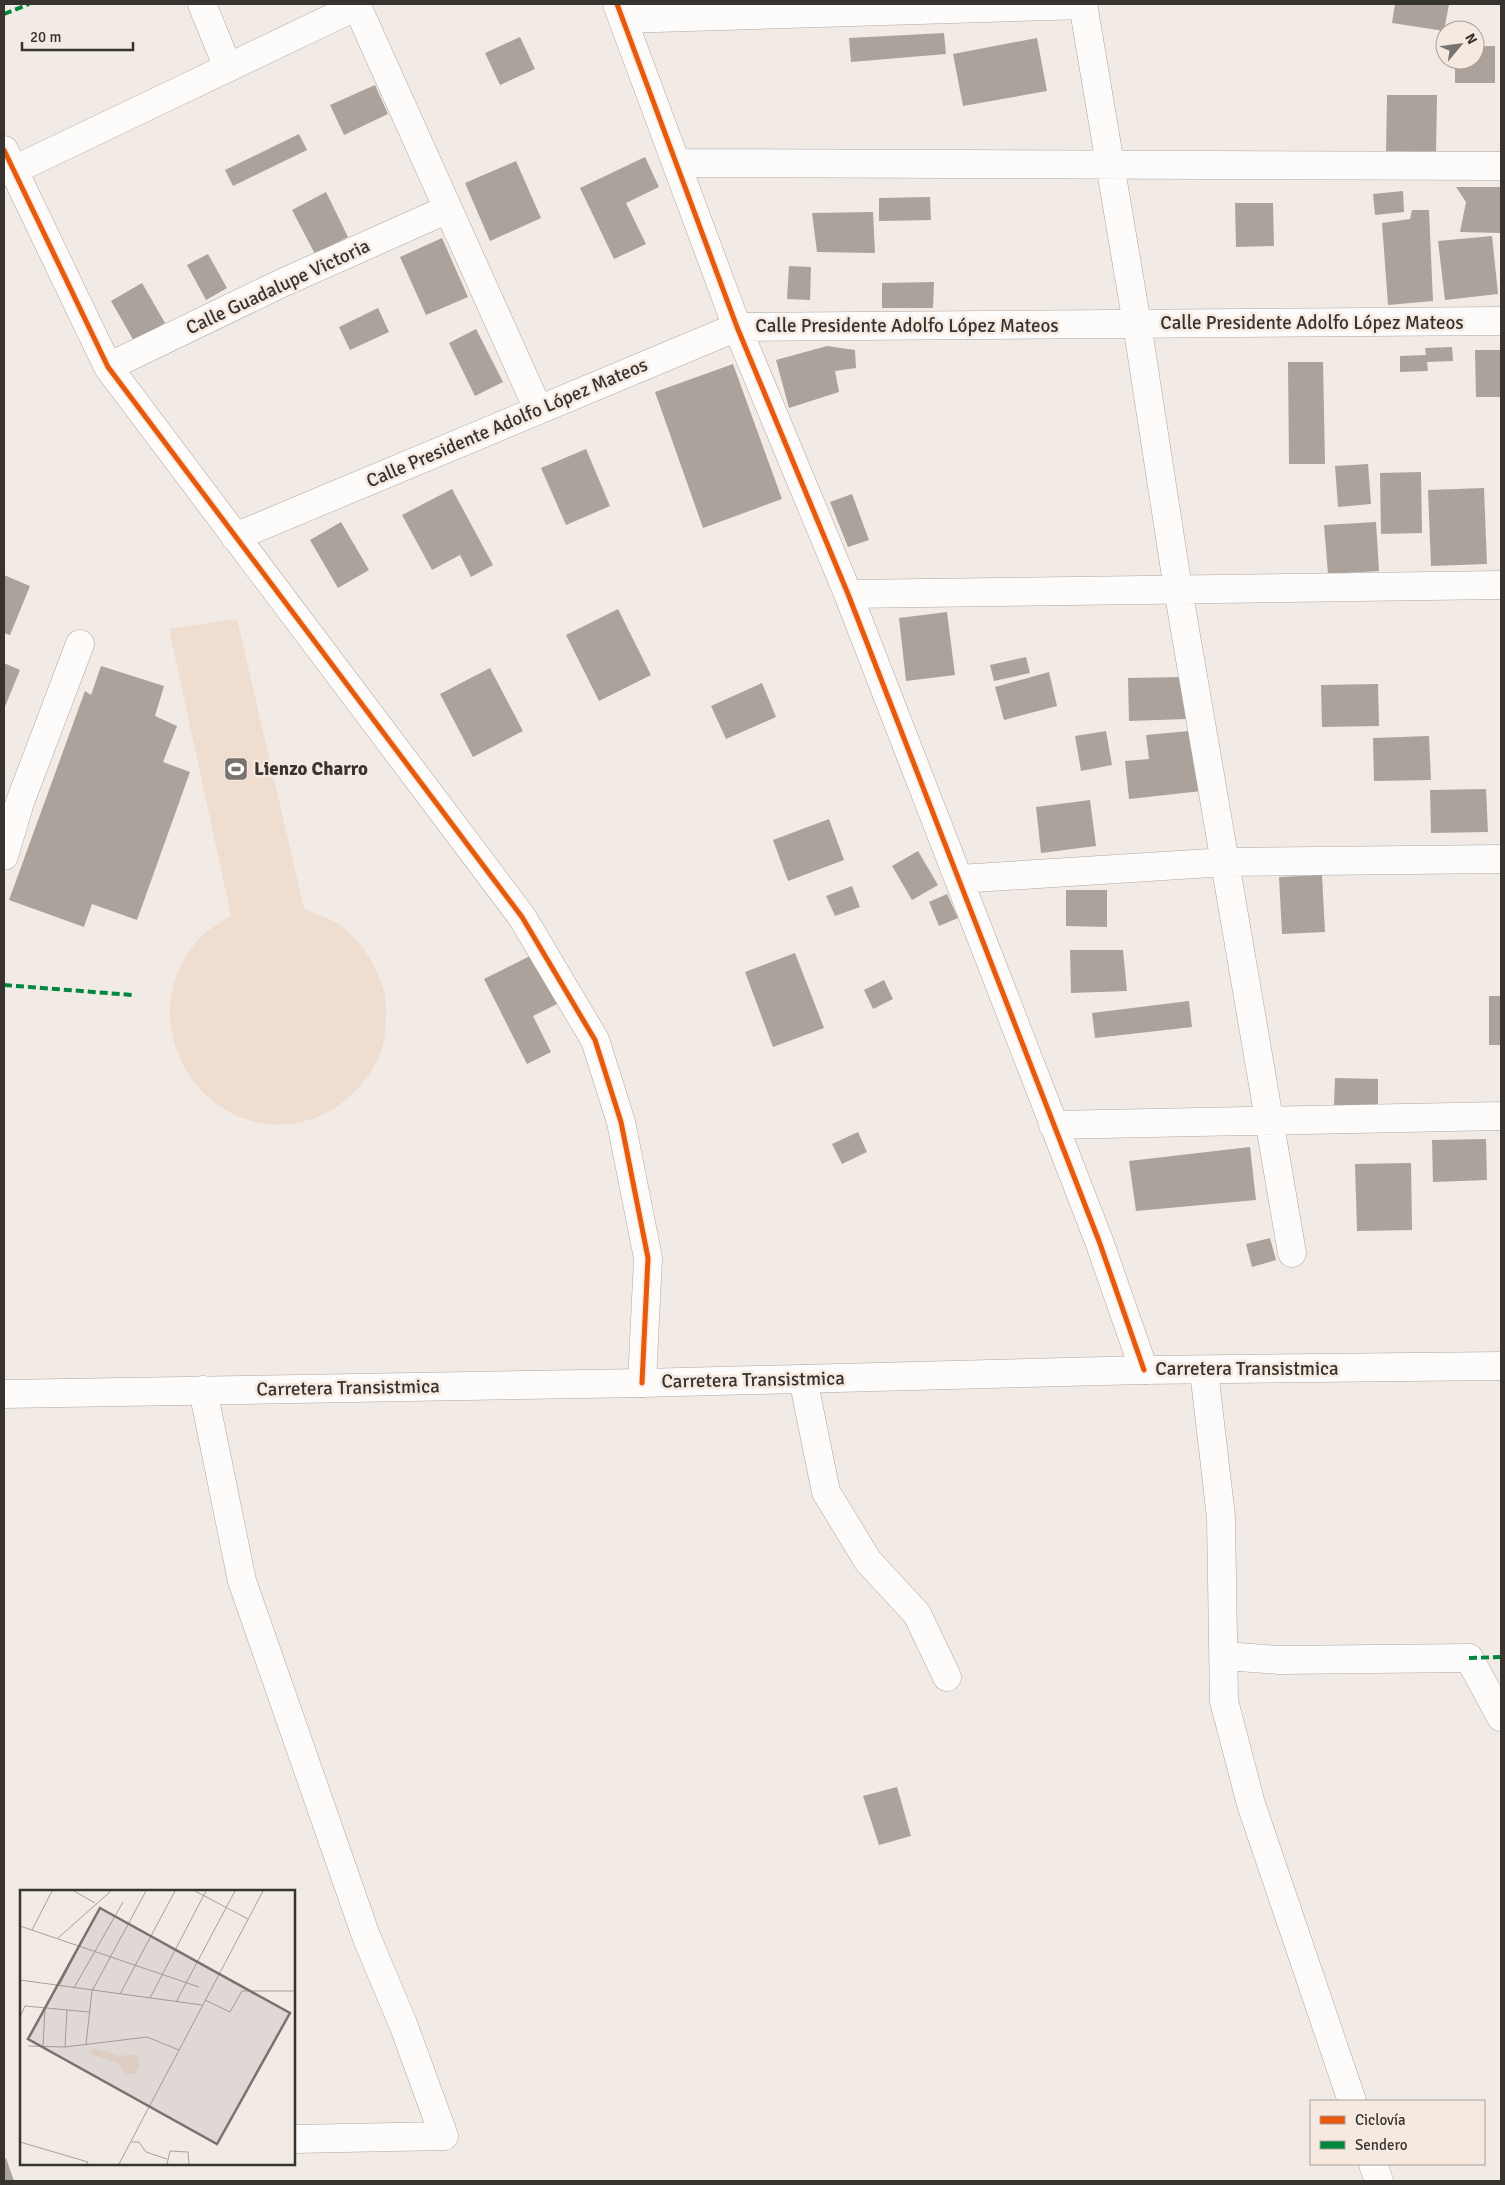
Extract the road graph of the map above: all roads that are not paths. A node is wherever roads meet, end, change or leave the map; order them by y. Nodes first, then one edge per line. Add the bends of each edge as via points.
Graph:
1 (202, 4) edge
2 (1083, 4) edge
3 (356, 5) edge
4 (620, 12) edge
5 (228, 68) junction
6 (9, 160) edge
7 (676, 163) junction
8 (1110, 164) junction
9 (1501, 166) edge
10 (448, 209) junction
11 (1501, 322) edge
12 (1137, 324) junction
13 (737, 327) junction
14 (108, 367) junction
15 (538, 409) junction
16 (235, 537) junction
17 (1501, 585) edge
18 (1178, 589) junction
19 (848, 594) junction
20 (80, 644) dead end
21 (4, 856) edge
22 (1501, 859) edge
23 (1226, 862) junction
24 (959, 879) junction
25 (1501, 1116) edge
26 (1271, 1121) junction
27 (1053, 1126) junction
28 (1292, 1253) dead end
29 (1501, 1366) edge
30 (1144, 1370) junction
31 (1204, 1370) junction
32 (803, 1379) junction
33 (642, 1383) junction
34 (203, 1390) junction
35 (4, 1394) edge
36 (1225, 1656) junction
37 (948, 1677) dead end
38 (1501, 1716) edge
39 (1352, 2100) edge
40 (295, 2140) edge
41 (1373, 2165) edge
42 (1378, 2181) edge

1 - 5 street
2 - 4 street
2 - 8 street
3 - 5 street
3 - 10 street
4 - 7 street
5 - 6 street
6 - 14 street
7 - 8 street
7 - 13 street
8 - 9 street
8 - 12 street
10 - 14 street, Calle Guadalupe Victoria via 282,283
10 - 15 street
11 - 12 street, Calle Presidente Adolfo López Mateos
12 - 13 street, Calle Presidente Adolfo López Mateos
12 - 18 street
13 - 15 street, Calle Presidente Adolfo López Mateos
13 - 19 street
14 - 16 street
15 - 16 street, Calle Presidente Adolfo López Mateos
16 - 33 street via 522,917 595,1040 621,1122 648,1258
17 - 18 street
18 - 19 street
18 - 23 street
19 - 24 street
20 - 21 street via 20,802
22 - 23 street
23 - 24 street
23 - 26 street
24 - 27 street
25 - 26 street
26 - 27 street
26 - 28 street
27 - 30 street via 1099,1241
29 - 31 street, Carretera Transistmica
30 - 31 street, Carretera Transistmica
30 - 32 street, Carretera Transistmica
31 - 36 street via 1221,1517
32 - 33 street, Carretera Transistmica
32 - 37 street via 826,1492 868,1561 917,1614
33 - 34 street, Carretera Transistmica
34 - 35 street, Carretera Transistmica
34 - 40 street via 242,1581 366,1936 444,2136
36 - 38 street via 1279,1660 1469,1658
36 - 39 street via 1224,1701 1251,1804
41 - 42 street

